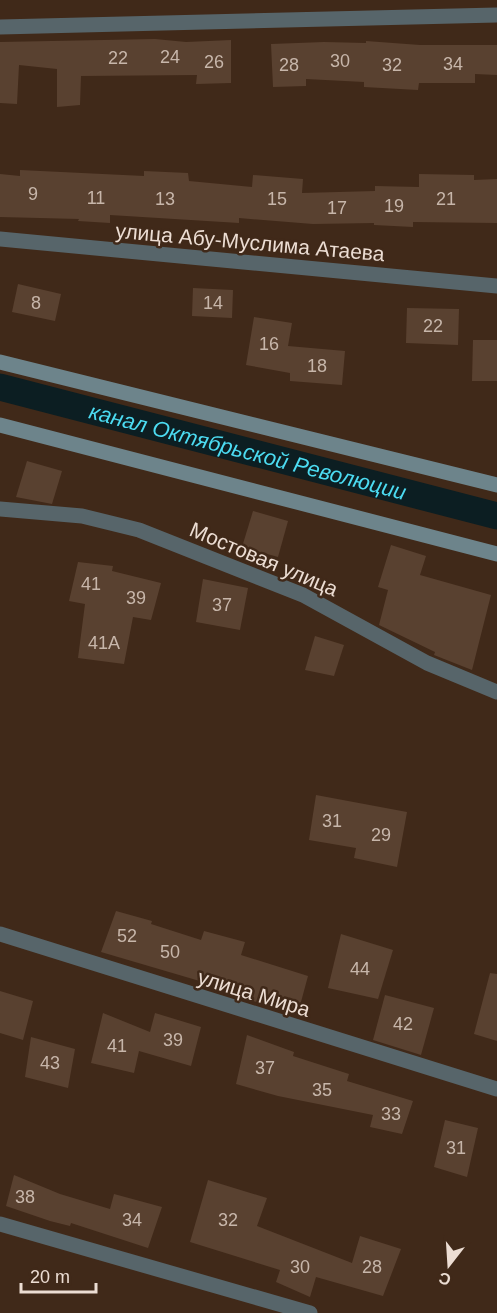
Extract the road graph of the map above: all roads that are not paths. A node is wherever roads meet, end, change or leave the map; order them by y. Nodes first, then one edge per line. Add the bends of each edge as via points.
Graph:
1 (497, 15) edge
2 (0, 27) edge
3 (0, 239) edge
4 (497, 286) edge
5 (0, 362) edge
6 (0, 425) edge
7 (497, 485) edge
8 (0, 509) edge
9 (497, 554) edge
10 (497, 692) edge
11 (0, 934) edge
12 (497, 1089) edge
13 (0, 1224) edge
14 (310, 1313) edge

1 - 2 street
3 - 4 street, улица Абу-Муслима Атаева
5 - 7 main road
6 - 9 main road
8 - 10 street, Мостовая улица via 82,516 139,530 303,595 426,663
11 - 12 street, улица Мира
13 - 14 street

